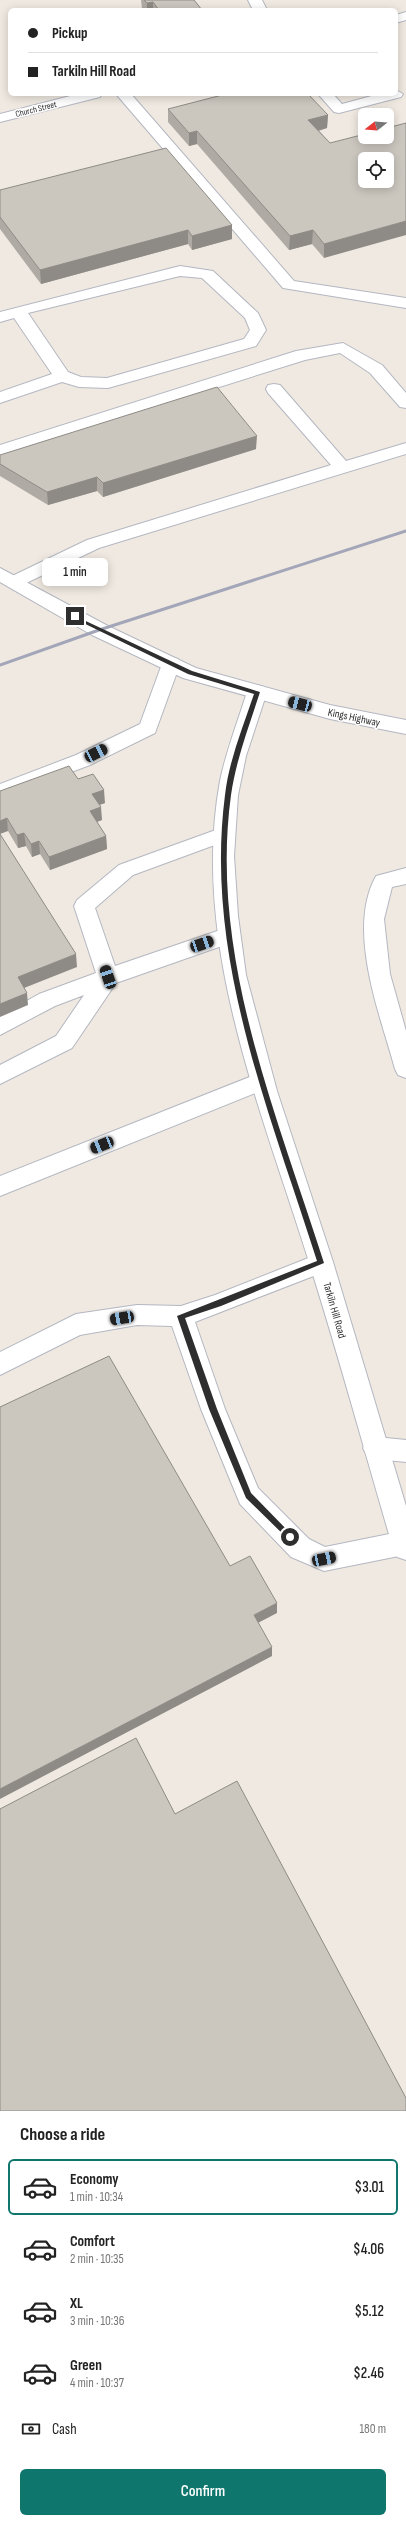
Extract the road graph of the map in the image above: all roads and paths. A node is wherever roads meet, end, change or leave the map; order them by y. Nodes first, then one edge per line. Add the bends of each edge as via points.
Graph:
1 (88, 96) edge
2 (125, 96) edge
3 (327, 96) edge
4 (388, 96) edge
5 (0, 118) edge
6 (406, 303) edge
7 (18, 311) junction
8 (0, 317) edge
9 (62, 376) junction
10 (274, 389) dead end
11 (0, 398) edge
12 (406, 403) edge
13 (406, 448) edge
14 (0, 451) edge
15 (342, 467) junction
16 (7, 578) edge
17 (171, 664) junction
18 (257, 692) junction
19 (406, 727) edge
20 (0, 792) edge
21 (224, 834) junction
22 (406, 876) edge
23 (229, 935) junction
24 (108, 977) junction
25 (0, 1026) edge
26 (406, 1069) edge
27 (0, 1075) edge
28 (262, 1081) junction
29 (0, 1186) edge
30 (321, 1263) junction
31 (181, 1316) junction
32 (0, 1364) edge
33 (376, 1448) junction
34 (406, 1451) edge
35 (405, 1545) edge

1 - 5 street, Church Street
2 - 6 street via 289,285
3 - 4 street via 339,109
7 - 8 street
7 - 9 street
7 - 9 street via 180,271 207,274 252,316 258,330 250,342 108,384 79,382
9 - 11 street
10 - 15 street
12 - 14 street via 376,370 343,348 302,355
13 - 15 street
15 - 16 street via 93,544
16 - 17 street via 99,630
17 - 18 street via 190,673
17 - 20 street via 148,728 83,760
18 - 19 street, Kings Highway via 330,712
18 - 21 street, Tarkiln Hill Road via 236,759 228,794
21 - 23 street, Tarkiln Hill Road via 225,904
21 - 24 street via 126,870 84,906
22 - 26 street via 382,881 374,919 379,974
23 - 24 street
23 - 28 street, Tarkiln Hill Road via 232,962 247,1030
24 - 25 street via 47,1000
24 - 27 street via 64,1042
28 - 29 street
28 - 30 street, Tarkiln Hill Road
30 - 31 street via 219,1304
30 - 33 street, Tarkiln Hill Road
31 - 32 street via 137,1315 76,1325
31 - 35 street via 213,1409 249,1496 300,1548 324,1559
33 - 34 street
33 - 35 street, Tarkiln Hill Road

